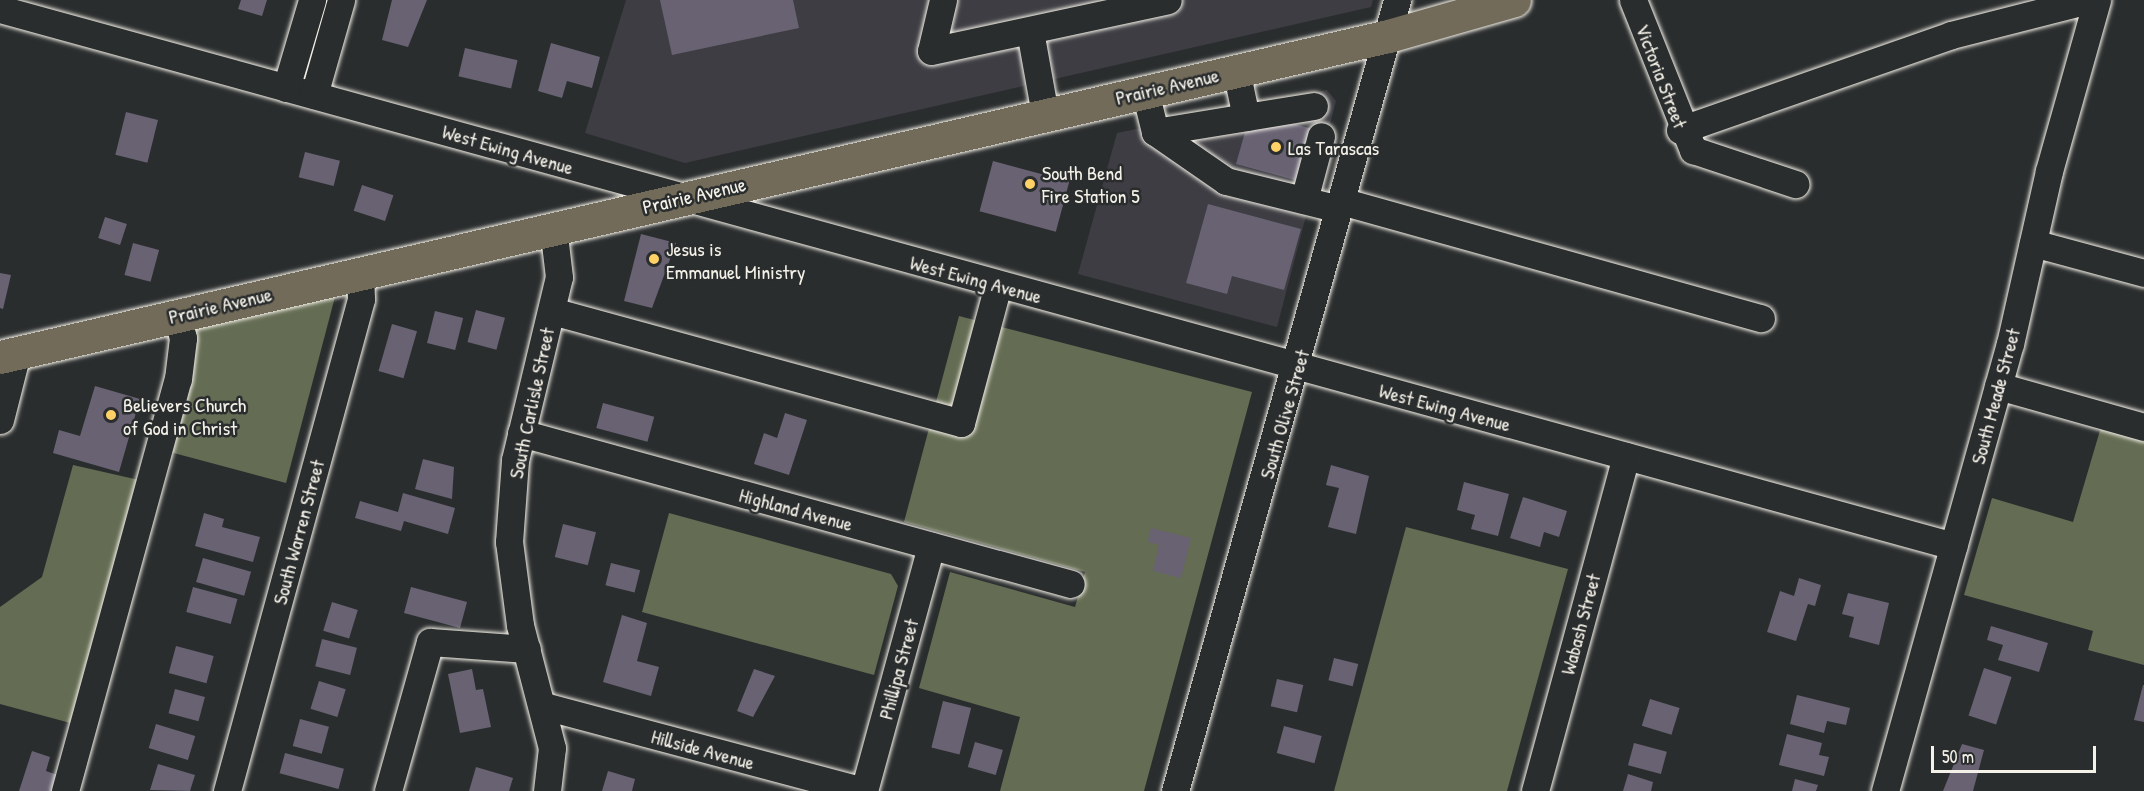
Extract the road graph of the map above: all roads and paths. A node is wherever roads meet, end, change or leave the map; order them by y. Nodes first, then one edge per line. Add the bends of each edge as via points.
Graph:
1 (312, 0) edge
2 (341, 0) edge
3 (943, 0) edge
4 (1168, 0) edge
5 (1397, 0) edge
6 (1514, 0) edge
7 (1633, 0) edge
8 (2088, 0) edge
9 (2097, 0) edge
10 (0, 9) edge
11 (1030, 31) junction
12 (1388, 36) junction
13 (1236, 70) junction
14 (286, 88) junction
15 (1145, 91) junction
16 (314, 95) junction
17 (1314, 106) dead end
18 (1045, 114) junction
19 (1246, 117) junction
20 (1680, 130) junction
21 (1155, 132) junction
22 (1321, 136) dead end
23 (1796, 184) dead end
24 (684, 198) junction
25 (1304, 200) junction
26 (1340, 205) junction
27 (553, 227) junction
28 (2032, 243) junction
29 (360, 272) junction
30 (2144, 273) edge
31 (998, 285) junction
32 (552, 310) junction
33 (177, 315) junction
34 (1761, 318) dead end
35 (9, 355) edge
36 (1298, 367) junction
37 (1998, 386) junction
38 (0, 420) edge
39 (2144, 427) edge
40 (521, 433) junction
41 (1626, 456) junction
42 (931, 546) junction
43 (1954, 546) junction
44 (1071, 584) dead end
45 (527, 649) junction
46 (544, 706) junction
47 (65, 791) edge
48 (227, 791) edge
49 (388, 791) edge
50 (547, 791) edge
51 (863, 791) edge
52 (1175, 791) edge
53 (1535, 791) edge
54 (1885, 791) edge

1 - 14 street
2 - 16 street
3 - 11 street via 931,51
4 - 11 street
5 - 12 street, South Olive Street
6 - 12 main road, Prairie Avenue
7 - 20 street, Victoria Street
8 - 20 street via 1951,35
9 - 28 street, South Meade Street
10 - 14 street, West Ewing Avenue
11 - 18 street
12 - 13 main road, Prairie Avenue
12 - 26 street, South Olive Street
13 - 15 main road, Prairie Avenue
13 - 19 street
14 - 16 street, West Ewing Avenue
15 - 18 main road, Prairie Avenue
15 - 21 street
16 - 24 street, West Ewing Avenue
17 - 19 street
18 - 24 main road, Prairie Avenue
19 - 21 street
20 - 23 street, Victoria Street via 1693,150
21 - 25 street via 1226,182
22 - 25 street
24 - 27 main road, Prairie Avenue
24 - 31 street, West Ewing Avenue
25 - 26 street
26 - 34 street
26 - 36 street, South Olive Street
27 - 29 main road, Prairie Avenue
27 - 32 street, South Carlisle Street via 559,277
28 - 30 street
28 - 37 street, South Meade Street
29 - 33 main road, Prairie Avenue
29 - 48 street, South Warren Street via 361,299
31 - 32 street via 962,423
31 - 36 street, West Ewing Avenue
32 - 40 street, South Carlisle Street
33 - 35 main road, Prairie Avenue
33 - 47 street via 183,338 178,379
35 - 38 street
36 - 41 street, West Ewing Avenue
36 - 52 street, South Olive Street
37 - 39 street
37 - 43 street, South Meade Street
40 - 42 street, Highland Avenue
40 - 45 street, South Carlisle Street via 509,542
41 - 43 street, West Ewing Avenue
41 - 53 street, Wabash Street
42 - 44 street, Highland Avenue
42 - 51 street, Phillipa Street
43 - 54 street, South Meade Street
45 - 46 street, South Carlisle Street
45 - 49 street via 430,642
46 - 50 street, South Carlisle Street via 552,748
46 - 51 street, Hillside Avenue

